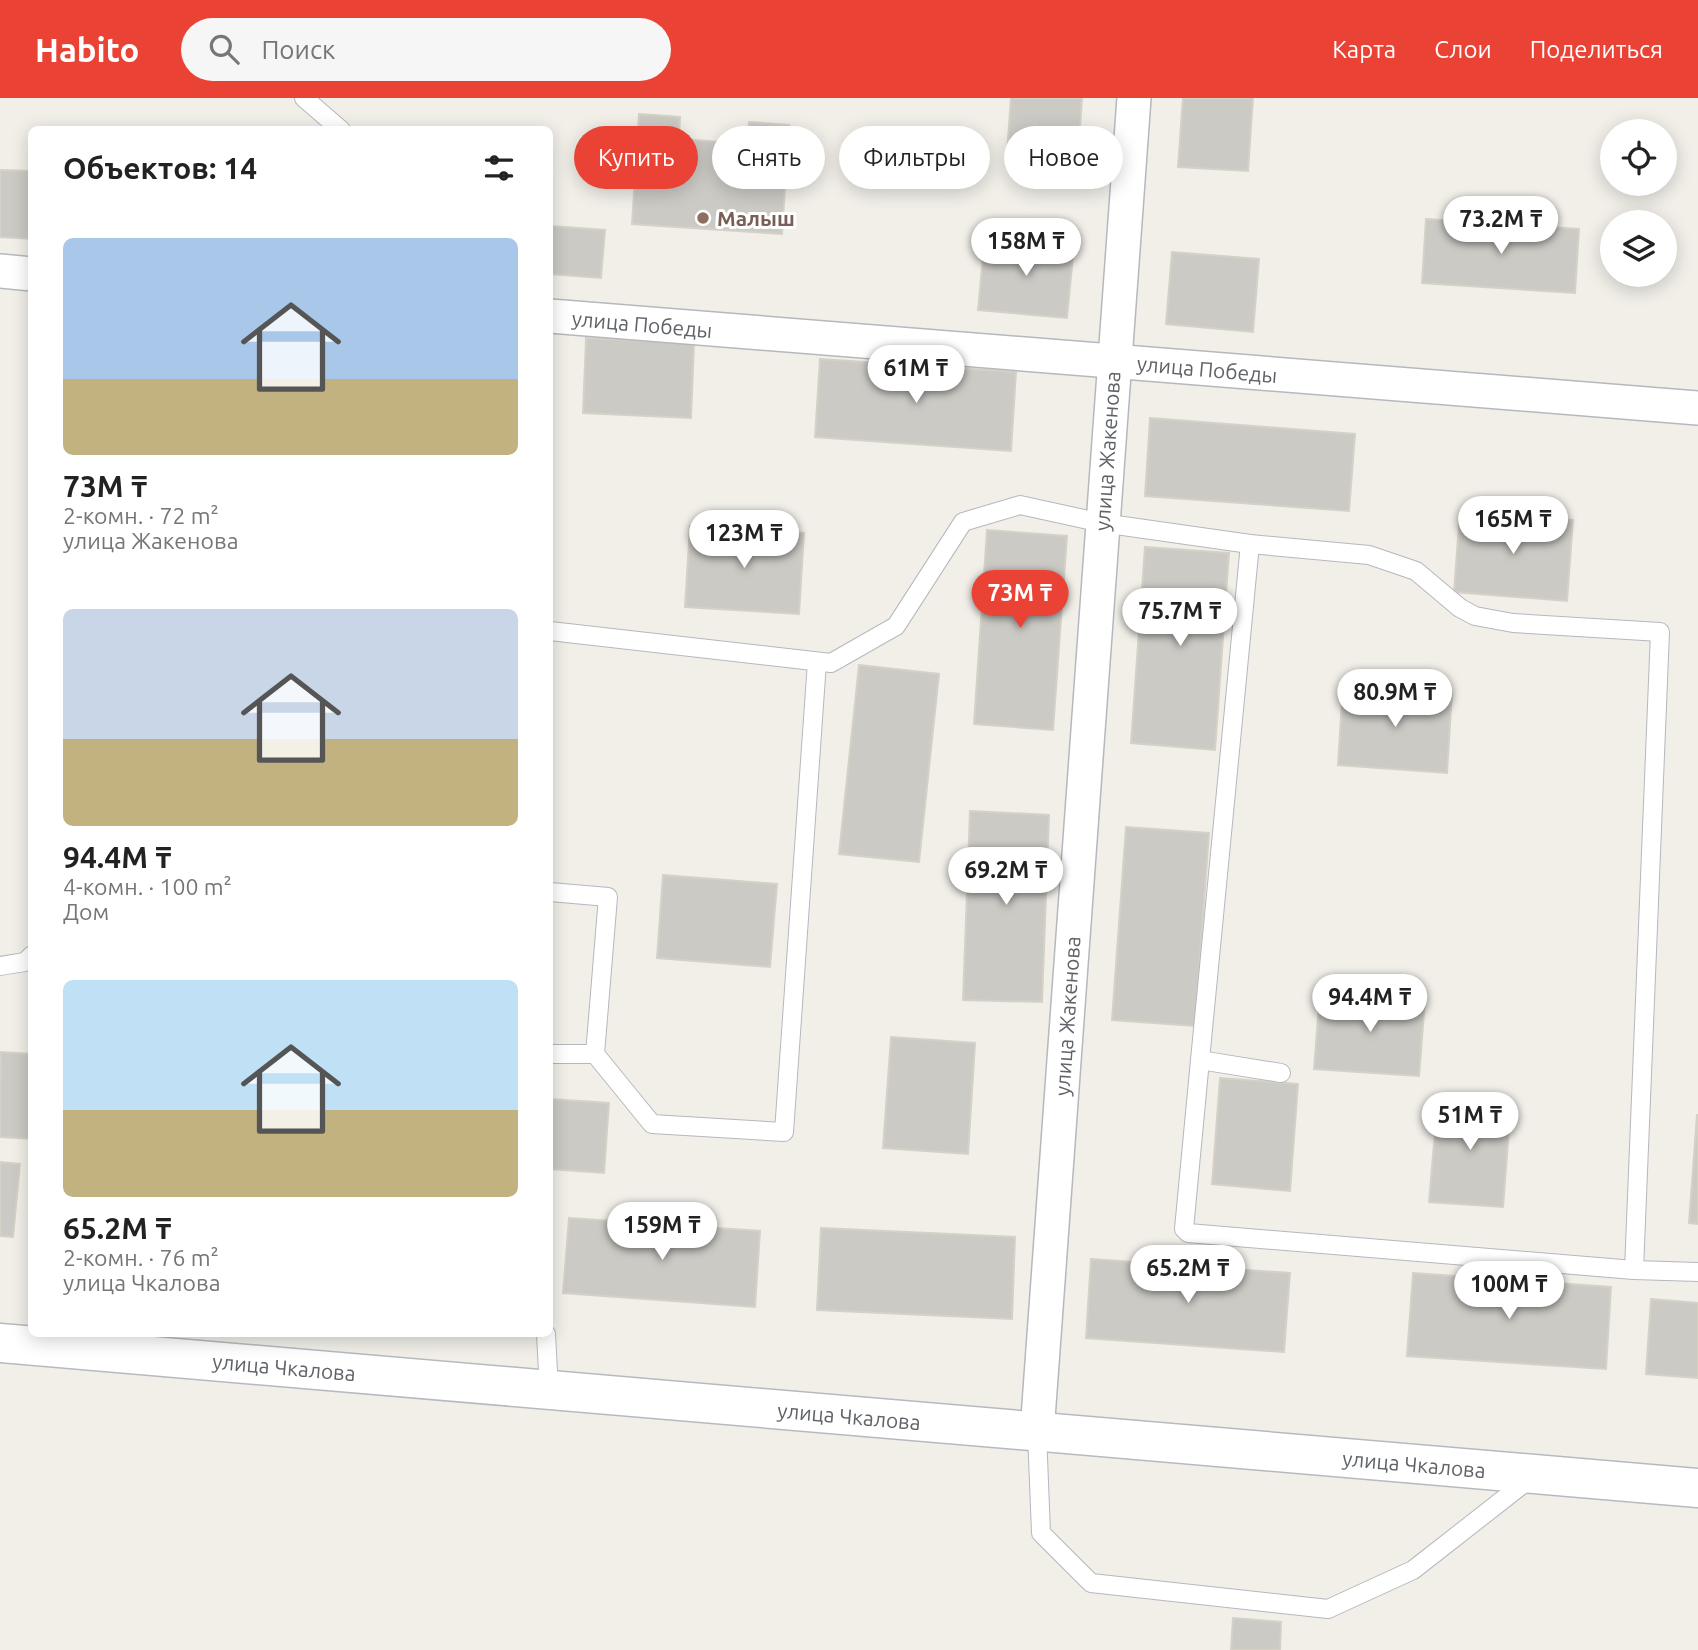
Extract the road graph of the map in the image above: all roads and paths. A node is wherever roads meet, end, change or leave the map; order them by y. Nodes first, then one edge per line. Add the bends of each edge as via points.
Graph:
1 (304, 98) edge
2 (1134, 98) edge
3 (336, 126) edge
4 (0, 271) edge
5 (28, 274) edge
6 (553, 316) edge
7 (1113, 362) junction
8 (1698, 408) edge
9 (1102, 523) junction
10 (1250, 544) junction
11 (553, 631) edge
12 (817, 662) junction
13 (553, 892) edge
14 (28, 964) edge
15 (0, 966) edge
16 (553, 1054) edge
17 (595, 1054) junction
18 (1200, 1060) junction
19 (1281, 1073) dead end
20 (1634, 1270) junction
21 (1698, 1272) edge
22 (546, 1337) edge
23 (0, 1343) edge
24 (549, 1390) junction
25 (1037, 1432) junction
26 (1536, 1474) junction
27 (1698, 1488) edge

1 - 3 lane
2 - 7 street, улица Жакенова
4 - 5 street
6 - 7 street, улица Победы
7 - 8 street, улица Победы
7 - 9 street, улица Жакенова
9 - 10 lane
9 - 12 lane via 1020,505 963,522 896,626 831,663
9 - 25 street, улица Жакенова
10 - 18 lane
10 - 20 lane via 1369,555 1416,571 1475,616 1513,623 1660,632
11 - 12 lane
12 - 17 lane via 784,1132 652,1124
13 - 17 lane via 608,897
14 - 15 lane
16 - 17 lane
18 - 19 lane
18 - 20 lane via 1184,1229 1188,1233
20 - 21 lane
22 - 24 lane
23 - 24 main road, улица Чкалова
24 - 25 main road, улица Чкалова
25 - 26 main road, улица Чкалова
25 - 26 lane via 1041,1534 1091,1583 1328,1609 1413,1570
26 - 27 main road, улица Чкалова

